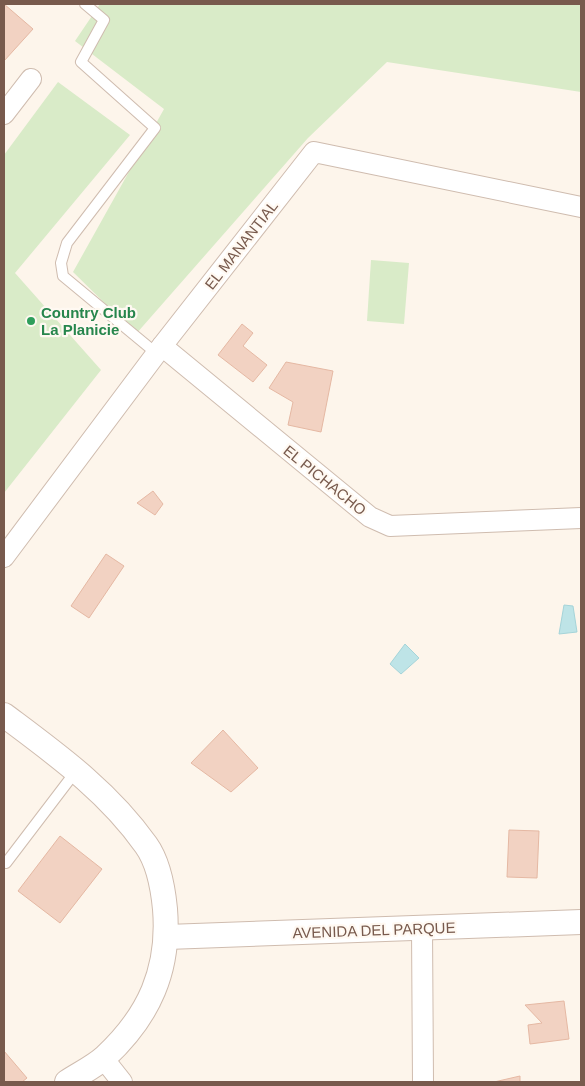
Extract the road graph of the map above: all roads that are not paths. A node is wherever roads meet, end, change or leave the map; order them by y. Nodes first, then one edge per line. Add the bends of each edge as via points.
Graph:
1 (85, 4) edge
2 (31, 78) dead end
3 (4, 114) edge
4 (581, 207) edge
5 (159, 350) junction
6 (581, 518) edge
7 (4, 557) edge
8 (4, 715) edge
9 (77, 770) junction
10 (6, 863) dead end
11 (581, 922) edge
12 (422, 928) junction
13 (167, 937) junction
14 (103, 1058) junction
15 (67, 1082) edge
16 (122, 1082) edge
17 (423, 1082) edge

1 - 5 lane via 104,20 81,62 155,128 67,243 61,263 63,276
2 - 3 street
4 - 5 street, EL MANANTIAL via 314,152
5 - 6 street, EL PICHACHO via 370,517 390,526
5 - 7 street, EL MANANTIAL
8 - 9 street
9 - 10 lane
9 - 13 street via 117,808 148,846 163,885
11 - 12 street, AVENIDA DEL PARQUE
12 - 13 street, AVENIDA DEL PARQUE
12 - 17 street
13 - 14 street via 158,980 135,1026
14 - 15 street
14 - 16 street

